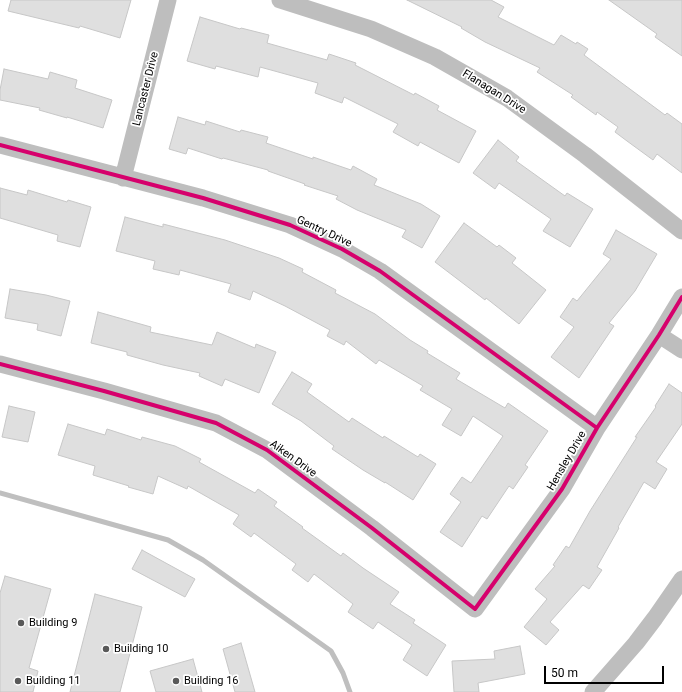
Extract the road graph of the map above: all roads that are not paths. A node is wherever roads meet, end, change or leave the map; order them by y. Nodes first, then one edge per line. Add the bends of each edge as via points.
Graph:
1 (168, 0) edge
2 (280, 0) edge
3 (0, 145) edge
4 (123, 178) junction
5 (682, 231) edge
6 (682, 297) edge
7 (659, 335) junction
8 (682, 350) edge
9 (0, 364) edge
10 (596, 428) junction
11 (682, 579) edge
12 (475, 609) joint
13 (593, 692) edge

1 - 4 street, Lancaster Drive
2 - 5 street, Flanagan Drive via 371,29 435,57 507,98
3 - 4 street, Gentry Drive
4 - 10 street, Gentry Drive via 203,198 290,225 342,249 380,271
6 - 7 street, Hensley Drive
7 - 8 street
7 - 10 street, Hensley Drive
9 - 12 street, Aiken Drive via 216,423 267,450
10 - 12 street, Hensley Drive via 562,489
11 - 13 street via 656,618

